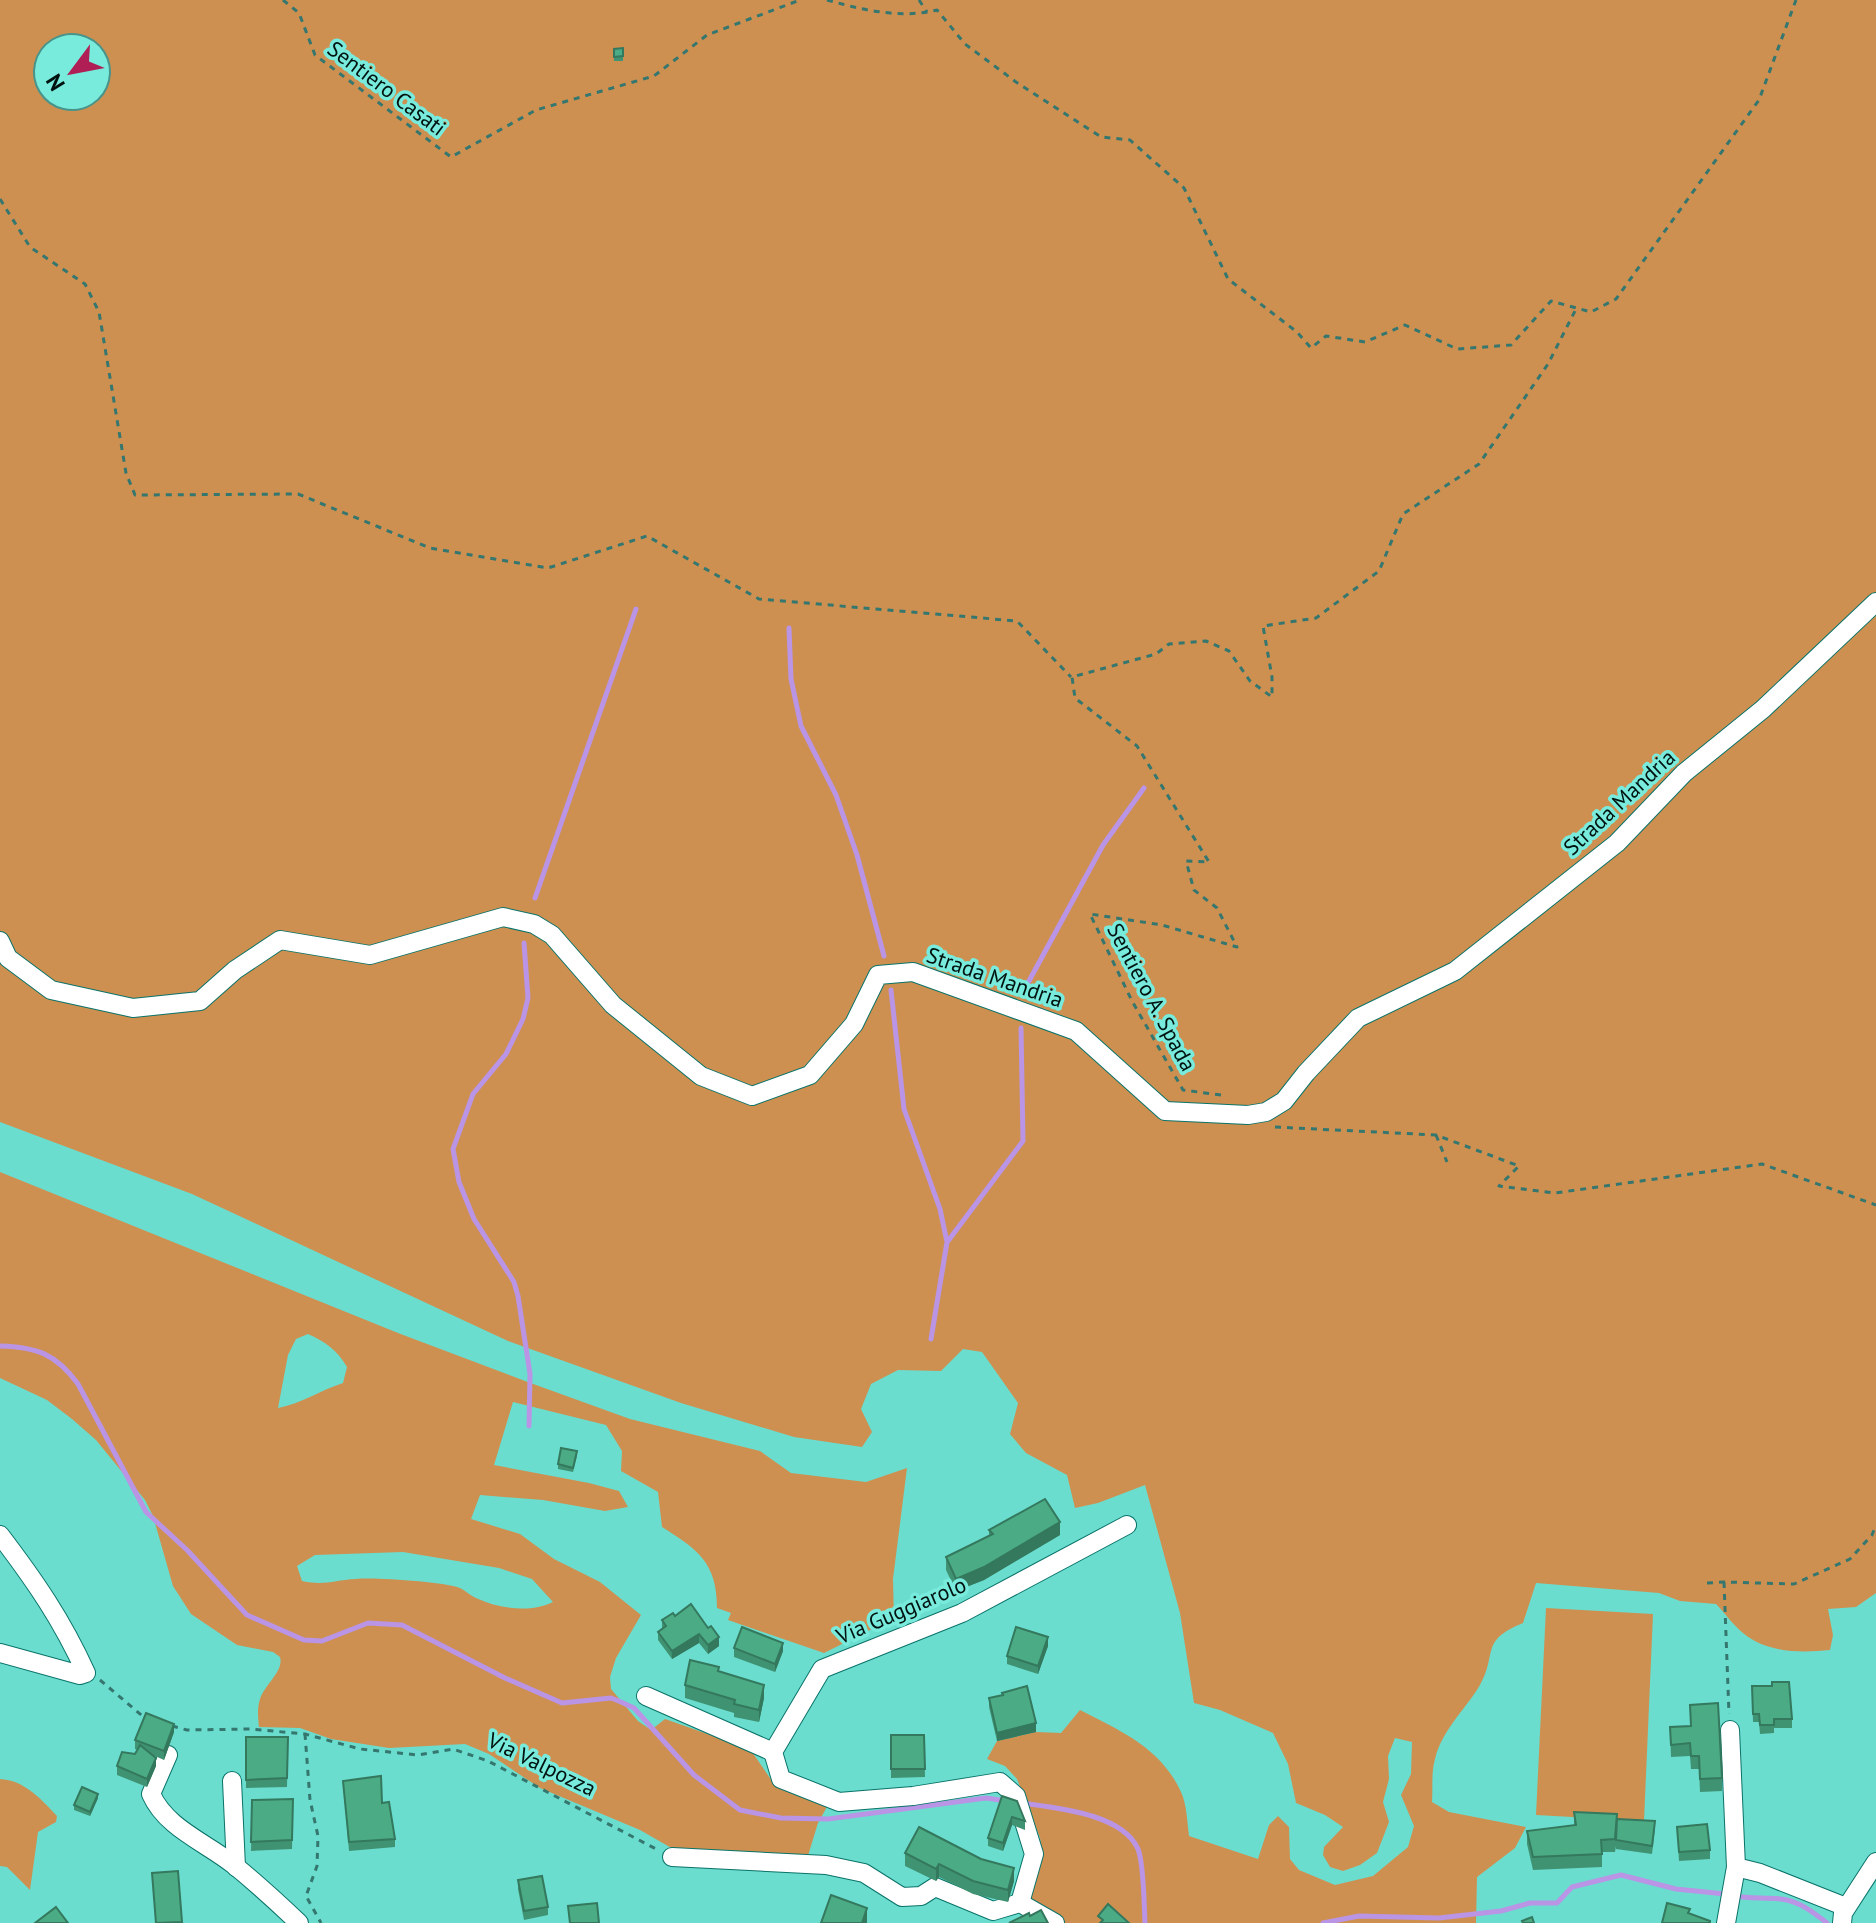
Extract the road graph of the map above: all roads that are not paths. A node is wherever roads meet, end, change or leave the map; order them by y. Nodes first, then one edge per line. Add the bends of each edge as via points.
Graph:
1 (1876, 602) edge
2 (0, 941) edge
3 (1127, 1525) dead end
4 (0, 1535) edge
5 (0, 1653) edge
6 (646, 1696) dead end
7 (1730, 1730) road end
8 (773, 1752) junction
9 (168, 1755) edge
10 (232, 1781) dead end
11 (672, 1857) road end
12 (1876, 1862) edge
13 (236, 1867) junction
14 (1736, 1867) junction
15 (1020, 1903) junction
16 (1844, 1914) edge
17 (1727, 1916) edge
18 (299, 1923) edge
19 (1055, 1923) edge

1 - 2 street, Strada Mandria via 1763,709 1684,773 1617,843 1455,971 1358,1018 1284,1101 1266,1112 1165,1111 1076,1031 913,972 878,975 854,1024 810,1075 752,1096 701,1076 613,1005 552,935 534,924 503,917 370,955 280,940 200,1001 133,1008 51,990 8,958
3 - 8 street, Via Guggiarolo via 962,1613 822,1669
4 - 5 street via 44,1593 86,1673
6 - 8 street
7 - 14 street
8 - 15 street via 781,1779 839,1802 1000,1782 1016,1796 1034,1854
9 - 13 street via 151,1794 158,1809
10 - 13 street
11 - 15 street via 826,1865 864,1873 902,1897 921,1896 935,1887 993,1911
12 - 16 street
13 - 18 street
14 - 16 street via 1760,1873
14 - 17 street
15 - 19 street

